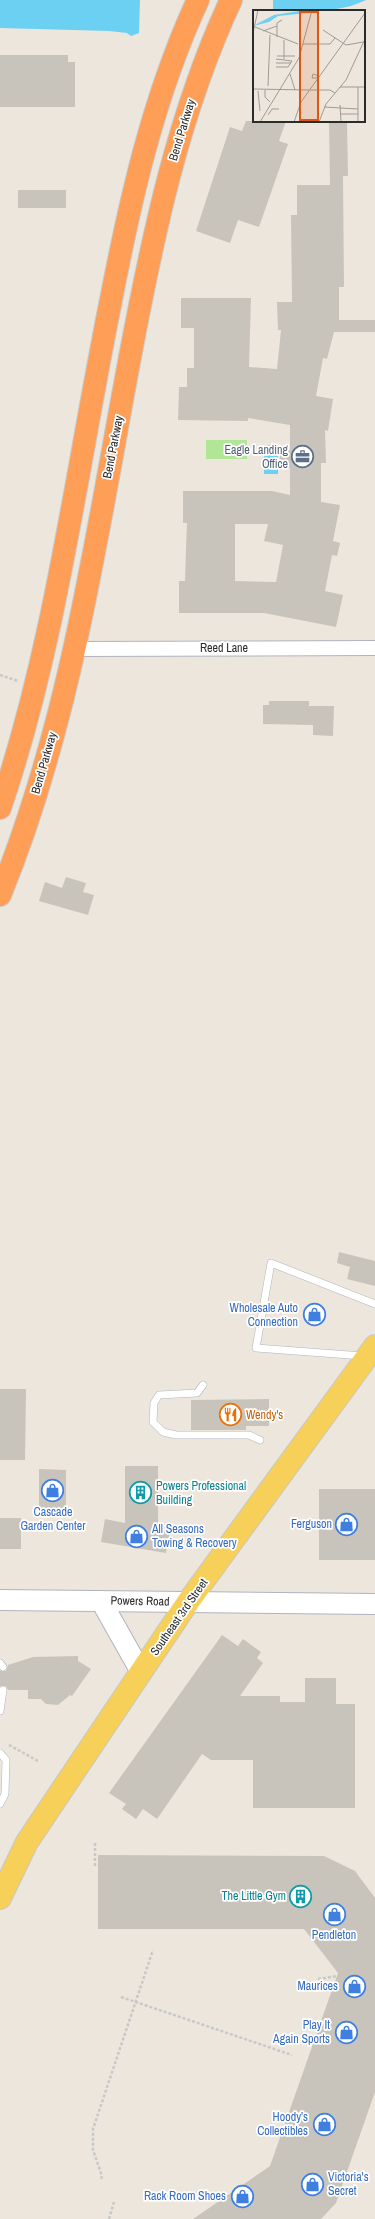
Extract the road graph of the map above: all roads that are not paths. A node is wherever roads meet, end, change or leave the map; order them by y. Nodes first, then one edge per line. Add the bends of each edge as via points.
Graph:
1 (198, 0) edge
2 (231, 0) edge
3 (375, 648) edge
4 (74, 649) junction
5 (0, 808) edge
6 (0, 895) edge
7 (375, 1304) edge
8 (371, 1351) edge
9 (203, 1385) dead end
10 (260, 1440) dead end
11 (0, 1600) edge
12 (101, 1601) junction
13 (188, 1602) junction
14 (375, 1604) edge
15 (141, 1672) junction
16 (3, 1690) dead end
17 (0, 1711) edge
18 (0, 1753) edge
19 (0, 1804) edge
20 (0, 1898) edge

1 - 5 highway via 164,84 137,177 113,286 47,630 19,746
2 - 4 highway, Bend Parkway via 191,101 164,194
3 - 4 street, Reed Lane
4 - 6 highway, Bend Parkway via 39,784
7 - 8 lane via 271,1263 256,1348
8 - 13 main road, Southeast 3rd Street
9 - 10 lane via 197,1392 159,1395 154,1403 153,1422 163,1432 176,1435 249,1435
11 - 12 main road, Powers Road
12 - 13 main road, Powers Road
12 - 15 main road
13 - 14 main road, Powers Road
13 - 15 main road, Southeast 3rd Street
15 - 20 main road, Southeast 3rd Street via 27,1842
16 - 17 lane
18 - 19 lane via 6,1760 5,1794

